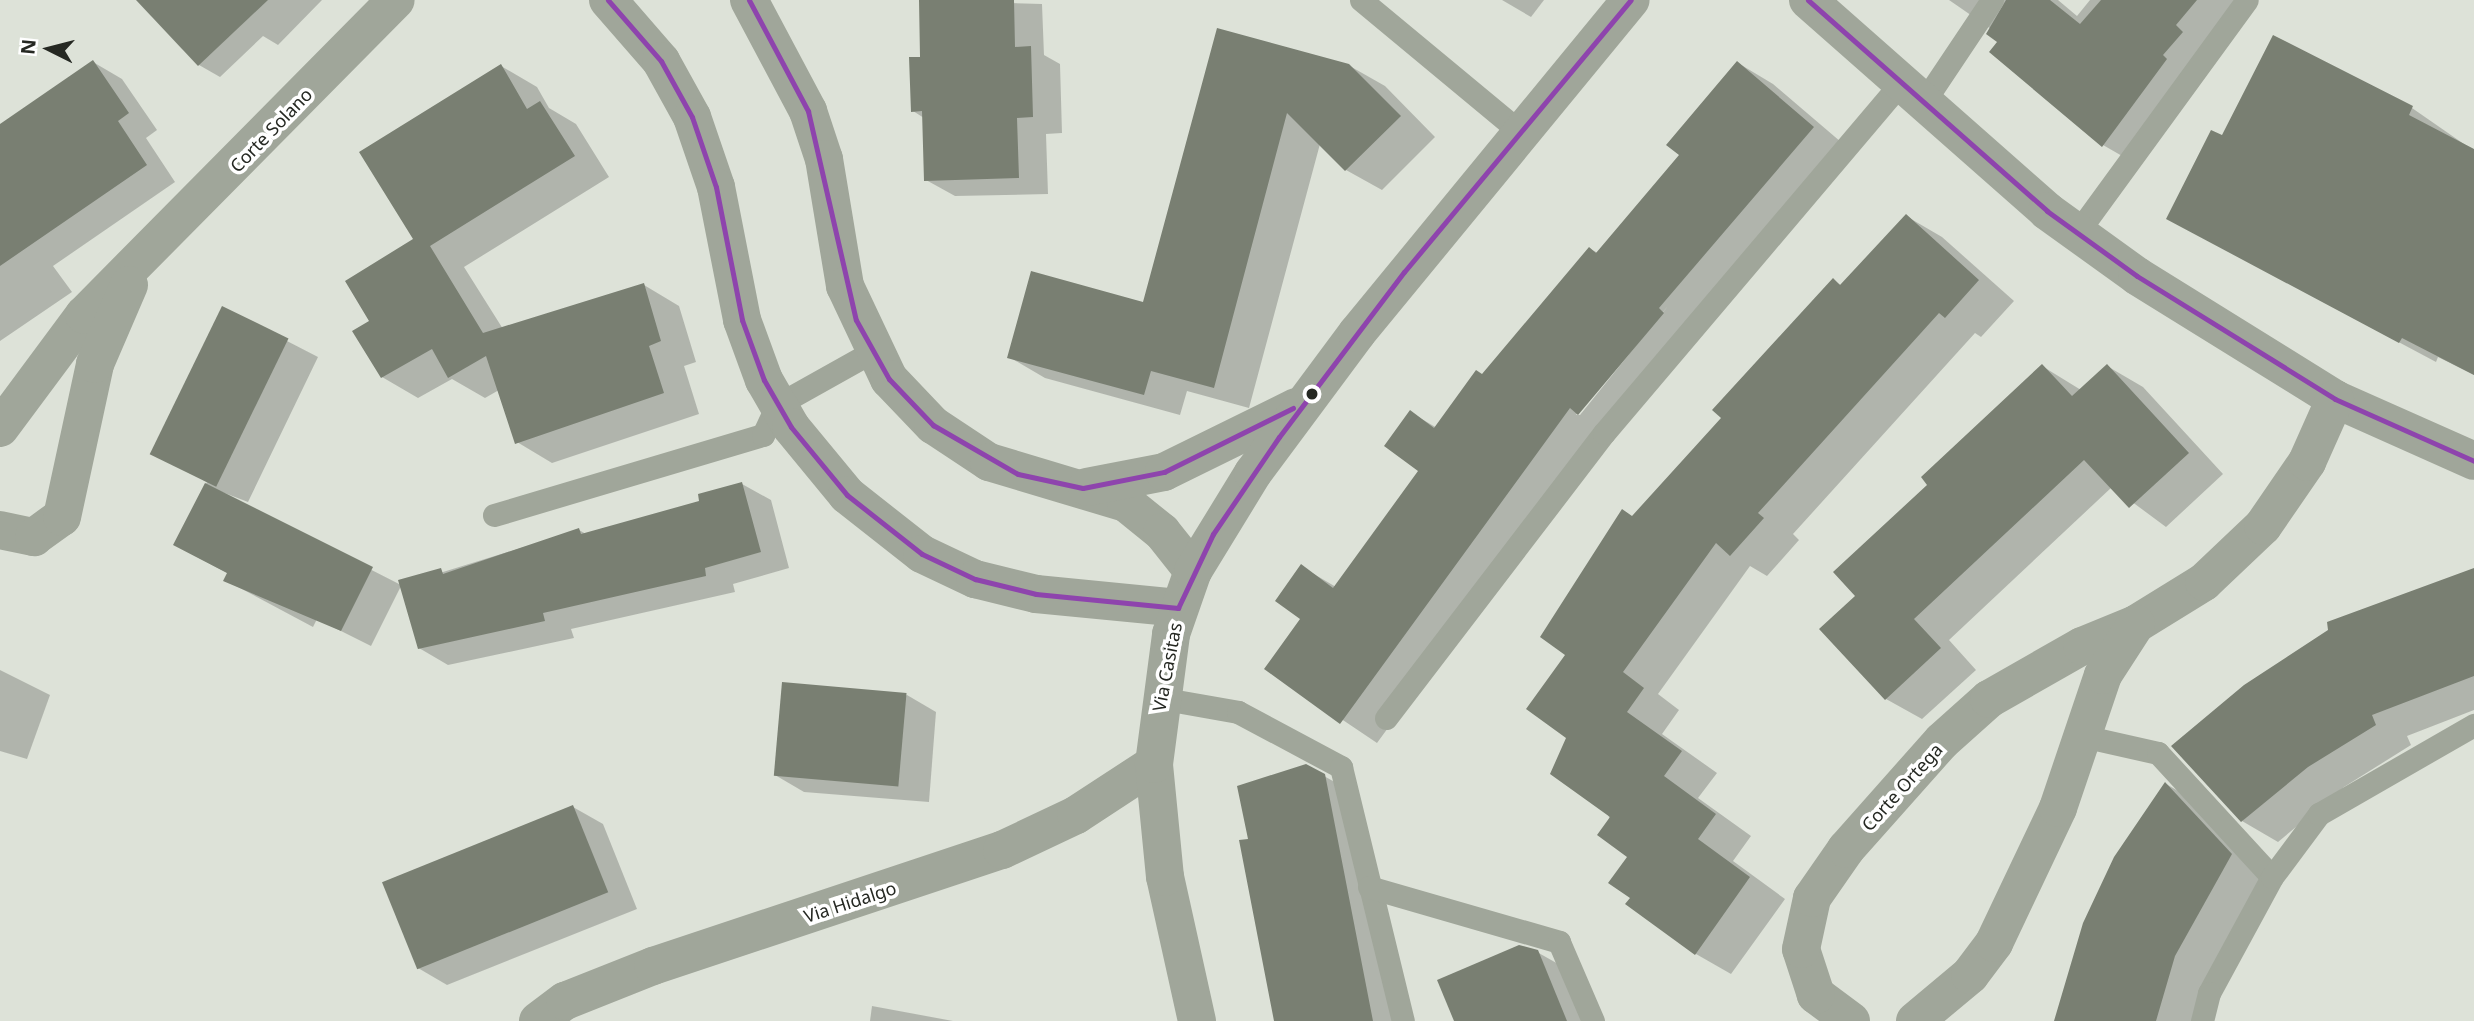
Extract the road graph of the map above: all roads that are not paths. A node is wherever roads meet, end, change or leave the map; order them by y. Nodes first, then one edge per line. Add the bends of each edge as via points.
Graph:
1 (396, 0) edge
2 (608, 0) edge
3 (749, 0) edge
4 (1361, 0) edge
5 (1631, 0) edge
6 (1808, 0) edge
7 (1992, 0) edge
8 (2247, 0) edge
9 (1912, 93) junction
10 (1520, 132) junction
11 (2077, 233) junction
12 (145, 259) junction
13 (872, 352) junction
14 (2335, 399) junction
15 (1304, 402) junction
16 (777, 405) junction
17 (0, 428) edge
18 (2474, 461) edge
19 (1083, 488) junction
20 (495, 515) dead end
21 (0, 530) edge
22 (1193, 571) junction
23 (1178, 608) junction
24 (2136, 624) junction
25 (1159, 698) junction
26 (1385, 718) dead end
27 (2474, 725) edge
28 (2078, 735) junction
29 (1154, 764) junction
30 (2272, 877) junction
31 (1370, 887) junction
32 (538, 1021) edge
33 (1197, 1021) edge
34 (1403, 1021) edge
35 (1593, 1021) edge
36 (1851, 1021) edge
37 (1915, 1021) edge
38 (2202, 1021) edge

1 - 12 street, Corte Solano
2 - 16 street via 661,61 692,117 716,187 742,320
3 - 13 street via 808,111 824,159 845,286
4 - 10 lane
5 - 10 street, Via Casitas
6 - 9 street
7 - 9 lane
8 - 11 lane
9 - 11 street
9 - 26 lane via 1604,433
10 - 15 street, Via Casitas
11 - 14 street via 2221,333
12 - 17 street, Corte Solano via 84,315
12 - 21 street, Corte Solano via 115,307 95,364 62,517 34,537
13 - 16 lane
13 - 19 street via 909,403 958,444 1018,474
14 - 18 street
14 - 24 street, Corte Ortega via 2307,462 2263,526 2204,582
15 - 19 street via 1164,472
15 - 22 street, Via Casitas
16 - 20 lane via 763,435
16 - 23 street via 847,495 931,558 975,579 1036,594
19 - 22 street via 1138,511
22 - 23 street, Via Casitas
23 - 25 street, Via Casitas
24 - 28 street, Corte Ortega via 2103,675
24 - 36 street, Corte Ortega via 2082,646 1989,699 1902,784 1828,873 1804,915 1803,966 1815,995
25 - 29 street, Via Casitas
25 - 31 lane via 1238,712 1341,766
27 - 30 lane via 2319,814
28 - 30 lane via 2158,753
28 - 37 street, Corte Ortega via 2054,820 1994,943 1970,975
29 - 32 street, Via Hidalgo via 1076,815 1002,850 653,967 565,1001
29 - 33 street, Via Casitas via 1163,865
30 - 38 lane via 2209,993
31 - 34 lane
31 - 35 lane via 1559,942

